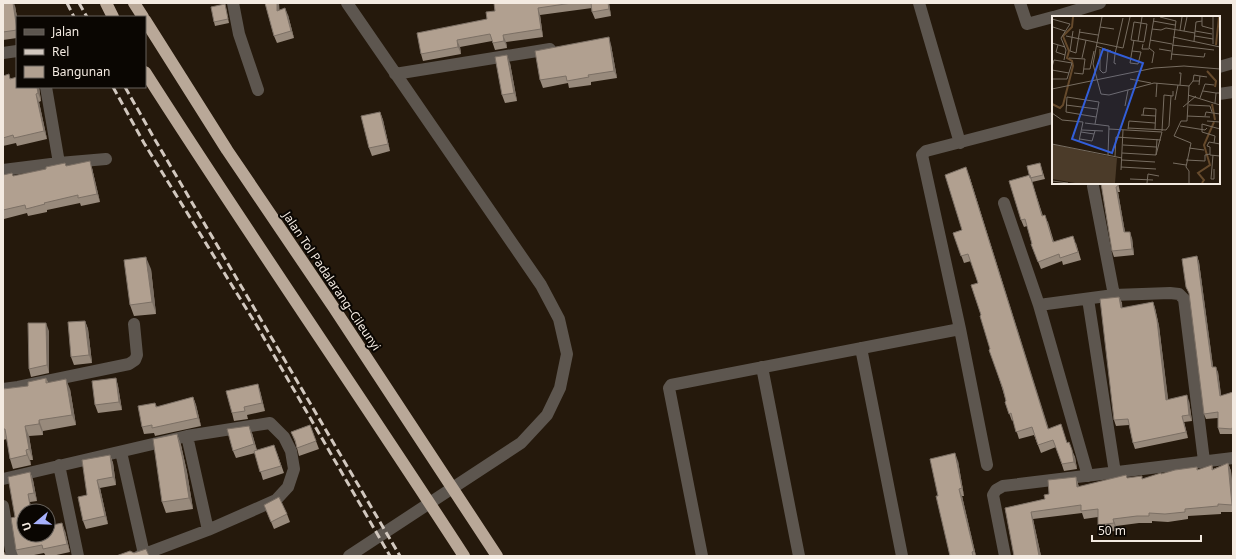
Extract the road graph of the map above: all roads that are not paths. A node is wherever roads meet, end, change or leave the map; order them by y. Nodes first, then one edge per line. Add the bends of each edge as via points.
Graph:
1 (106, 3) edge
2 (134, 3) edge
3 (233, 3) edge
4 (347, 3) edge
5 (919, 3) edge
6 (1020, 3) edge
7 (1100, 3) edge
8 (112, 16) edge
9 (142, 16) edge
10 (1056, 16) edge
11 (1052, 17) edge
12 (146, 22) edge
13 (559, 47) edge
14 (16, 51) edge
15 (3, 53) edge
16 (1233, 63) edge
17 (1220, 67) edge
18 (146, 74) edge
19 (395, 74) junction
20 (46, 88) edge
21 (258, 90) dead end
22 (1233, 92) edge
23 (1220, 94) edge
24 (1052, 119) edge
25 (960, 143) junction
26 (106, 159) dead end
27 (59, 163) junction
28 (3, 170) edge
29 (1093, 186) dead end
30 (1004, 203) dead end
31 (1114, 295) junction
32 (1088, 299) junction
33 (1039, 305) junction
34 (134, 324) dead end
35 (960, 329) junction
36 (861, 348) junction
37 (762, 367) junction
38 (3, 389) edge
39 (187, 436) junction
40 (121, 452) junction
41 (1233, 458) edge
42 (1204, 461) junction
43 (59, 465) junction
44 (987, 465) dead end
45 (1115, 473) junction
46 (1088, 476) junction
47 (3, 479) edge
48 (3, 506) edge
49 (208, 530) junction
50 (141, 555) edge
51 (12, 556) edge
52 (78, 556) edge
53 (349, 556) edge
54 (464, 556) edge
55 (497, 556) edge
56 (702, 556) edge
57 (799, 556) edge
58 (902, 556) edge
59 (1005, 556) edge

1 - 8 highway
2 - 9 highway
3 - 21 street via 239,34
4 - 19 street
5 - 25 street
6 - 11 street via 1027,24
7 - 10 street
12 - 55 highway, Jalan Tol Padalarang–Cileunyi via 227,150
13 - 19 street
14 - 15 street
16 - 17 street
18 - 54 highway via 205,167
19 - 53 street via 541,285 559,319 567,354 560,388 547,414 521,443
20 - 27 street
22 - 23 street
24 - 25 street
25 - 35 street via 926,151 922,155
26 - 27 street
27 - 28 street
29 - 31 street
30 - 33 street
31 - 32 street
31 - 42 street via 1170,293 1179,294 1184,300
32 - 33 street
32 - 45 street
33 - 46 street
34 - 38 street via 137,356 129,364
35 - 36 street
35 - 44 street
36 - 37 street
36 - 58 street
37 - 56 street via 670,386
37 - 57 street
39 - 40 street
39 - 49 street
39 - 49 street via 270,423 284,436 291,451 294,468 291,479 288,487 276,500
40 - 43 street
40 - 50 street
41 - 42 street
42 - 45 street
43 - 47 street
43 - 52 street
45 - 46 street
46 - 59 street via 1003,486 996,490 993,495
48 - 51 street
49 - 50 street

